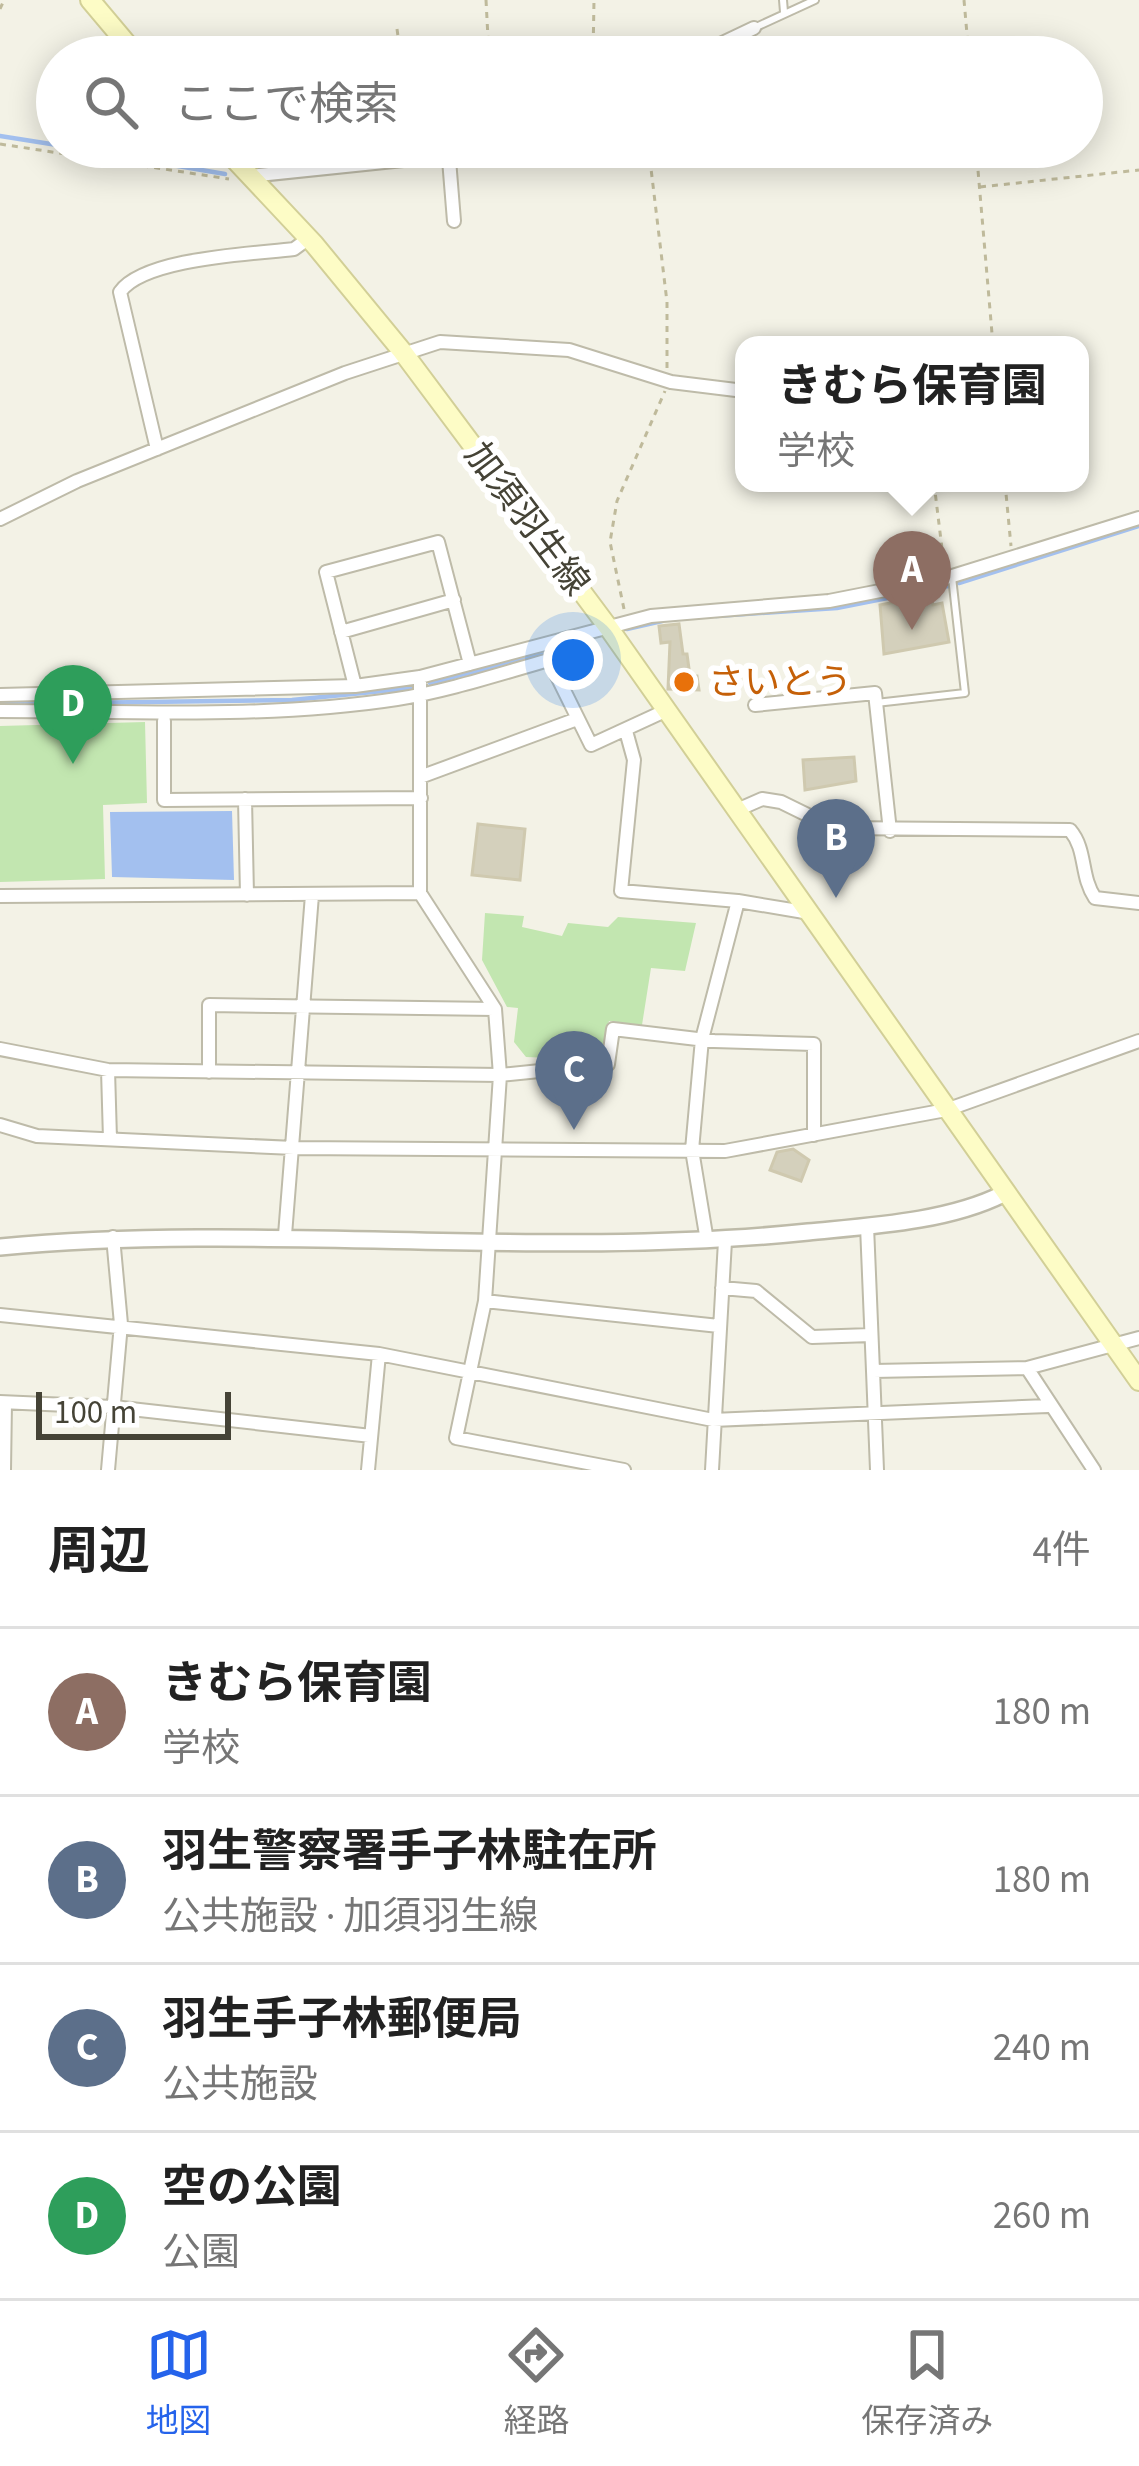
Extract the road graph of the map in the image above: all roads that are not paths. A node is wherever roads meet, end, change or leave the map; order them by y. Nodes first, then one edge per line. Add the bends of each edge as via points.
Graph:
1 (90, 0) edge
2 (783, 0) edge
3 (815, 0) edge
4 (784, 12) junction
5 (754, 28) joint
6 (120, 36) edge
7 (737, 36) edge
8 (243, 168) edge
9 (326, 168) edge
10 (450, 168) edge
11 (250, 176) junction
12 (454, 221) dead end
13 (308, 238) junction
14 (402, 351) junction
15 (735, 390) edge
16 (157, 449) junction
17 (1139, 518) edge
18 (0, 520) edge
19 (949, 578) junction
20 (454, 600) junction
21 (608, 627) junction
22 (341, 632) junction
23 (470, 664) junction
24 (420, 677) junction
25 (355, 686) junction
26 (422, 694) junction
27 (0, 695) edge
28 (876, 703) junction
29 (755, 705) dead end
30 (667, 710) junction
31 (0, 711) edge
32 (577, 719) junction
33 (164, 721) dead end
34 (626, 731) junction
35 (421, 777) junction
36 (421, 798) junction
37 (245, 800) junction
38 (737, 810) junction
39 (890, 831) junction
40 (420, 893) junction
41 (247, 895) junction
42 (312, 895) junction
43 (0, 896) edge
44 (738, 901) junction
45 (1139, 903) edge
46 (811, 913) junction
47 (307, 1005) junction
48 (495, 1009) junction
49 (702, 1040) junction
50 (1139, 1041) edge
51 (0, 1048) edge
52 (108, 1070) junction
53 (209, 1072) junction
54 (300, 1074) junction
55 (500, 1076) junction
56 (946, 1110) junction
57 (0, 1125) edge
58 (814, 1135) junction
59 (110, 1139) junction
60 (294, 1148) junction
61 (499, 1149) junction
62 (692, 1150) junction
63 (1003, 1194) junction
64 (867, 1226) junction
65 (286, 1235) junction
66 (113, 1237) junction
67 (725, 1240) junction
68 (707, 1241) junction
69 (488, 1244) junction
70 (0, 1247) edge
71 (722, 1288) junction
72 (485, 1301) junction
73 (0, 1315) edge
74 (121, 1324) junction
75 (719, 1326) junction
76 (871, 1336) junction
77 (1139, 1338) edge
78 (1116, 1348) junction
79 (379, 1354) junction
80 (1027, 1368) junction
81 (470, 1370) junction
82 (872, 1372) junction
83 (1139, 1381) edge
84 (3, 1402) edge
85 (1048, 1406) junction
86 (113, 1407) junction
87 (874, 1411) junction
88 (713, 1420) junction
89 (371, 1436) junction
90 (4, 1470) edge
91 (108, 1470) edge
92 (368, 1470) edge
93 (624, 1470) edge
94 (712, 1470) edge
95 (877, 1470) edge
96 (1094, 1470) edge

1 - 6 main road
2 - 4 lane
3 - 4 lane
4 - 5 lane
5 - 7 street
8 - 11 main road, 加須羽生線
9 - 11 street
10 - 12 street
11 - 13 main road, 加須羽生線
13 - 14 main road, 加須羽生線
13 - 16 street via 294,249 169,267 119,292
14 - 15 street via 440,342 569,350 670,382
14 - 16 street
14 - 21 main road, 加須羽生線
16 - 18 street
17 - 19 street
19 - 21 street
19 - 28 lane via 965,693
20 - 22 street
20 - 22 street via 438,542 326,572
20 - 23 street
21 - 23 street
21 - 30 main road, 加須羽生線
22 - 25 street
23 - 24 street
24 - 25 street
24 - 26 street
25 - 27 street
26 - 31 street via 276,708
26 - 32 street via 549,660
26 - 35 street
28 - 29 street via 875,693
28 - 39 street
30 - 34 street
30 - 38 main road, 加須羽生線
32 - 34 street via 591,745
32 - 35 street
33 - 37 street via 164,800
34 - 44 street via 634,760 621,891
35 - 36 street
36 - 37 street
36 - 40 street
37 - 41 street
38 - 39 street via 762,799 834,828
38 - 46 main road, 加須羽生線
39 - 45 street via 1070,830 1095,898
40 - 42 street
40 - 48 street
41 - 42 street
41 - 43 street
42 - 47 street
44 - 46 street
44 - 49 street
46 - 56 main road, 加須羽生線
47 - 48 street
47 - 53 street via 209,1005
47 - 54 street
48 - 55 street
49 - 55 street via 613,1030 608,1064
49 - 58 street via 814,1044
49 - 62 street
50 - 56 street
51 - 52 street
52 - 53 street
52 - 59 street
53 - 54 street
54 - 55 street
54 - 60 street
55 - 61 street
56 - 58 street
56 - 63 main road, 加須羽生線
57 - 59 street via 38,1136
58 - 62 street
59 - 60 street
60 - 61 street
60 - 65 street
61 - 62 street
61 - 69 street
62 - 68 street
63 - 64 street
63 - 78 main road, 加須羽生線
64 - 67 street
64 - 76 street
65 - 66 street
65 - 69 street
66 - 70 street
66 - 74 street
67 - 68 street
67 - 71 street
68 - 69 street
69 - 72 street
71 - 75 street
71 - 76 street via 756,1291 812,1336
72 - 75 street
72 - 81 street
73 - 74 street
74 - 79 street
74 - 86 street
75 - 88 street
76 - 82 street
77 - 78 street
78 - 80 street
78 - 83 main road, 加須羽生線
79 - 81 street
79 - 89 street
80 - 82 street
80 - 85 street
81 - 88 street
81 - 93 street via 456,1438
82 - 87 street
84 - 86 street
84 - 90 street
85 - 87 street
85 - 96 street
86 - 89 street
86 - 91 street
87 - 88 street
87 - 95 street
88 - 94 street
89 - 92 street

